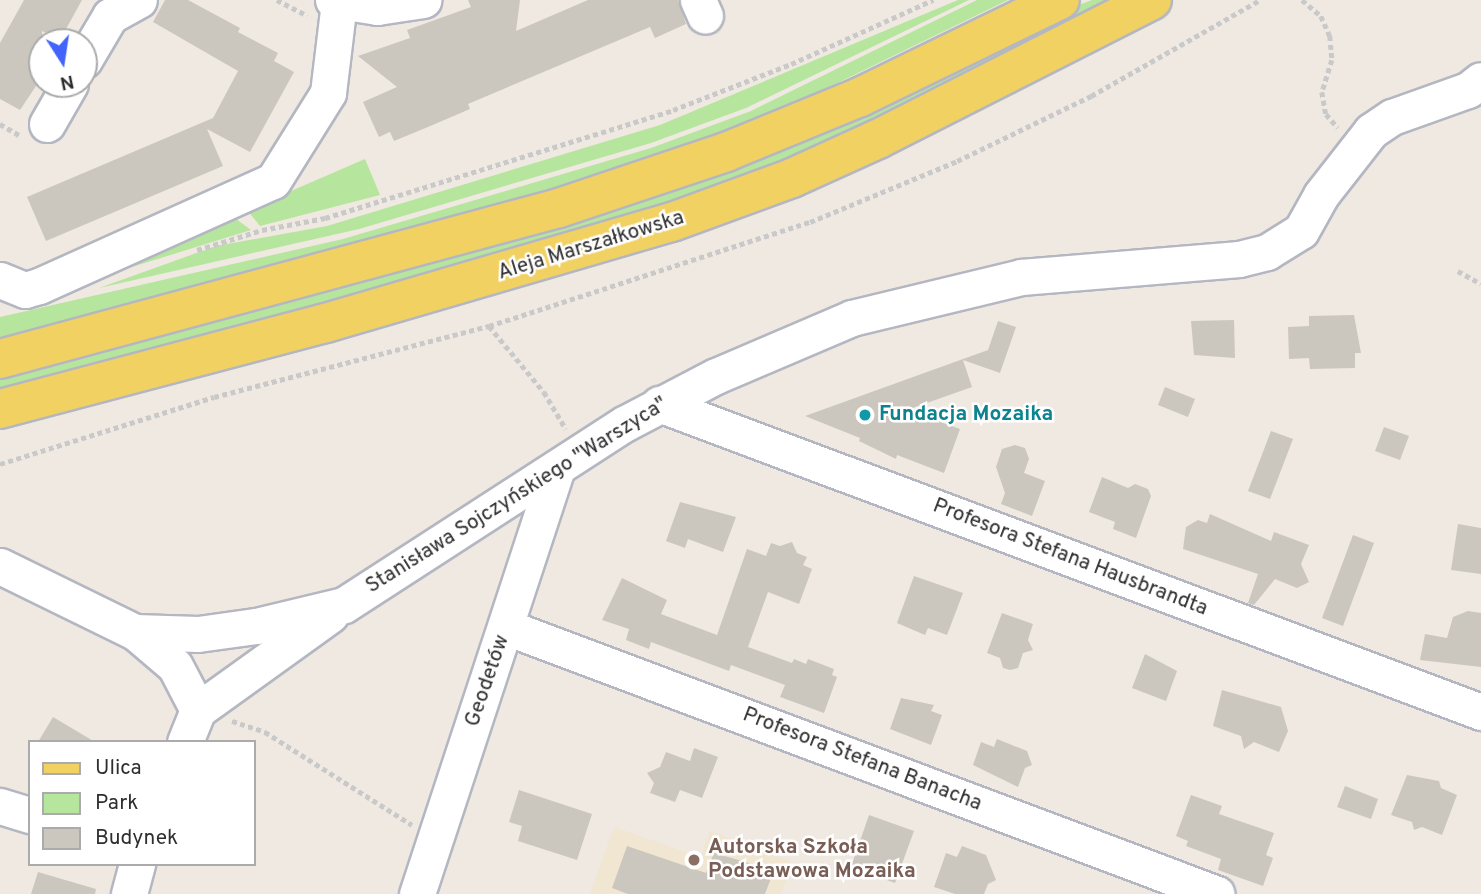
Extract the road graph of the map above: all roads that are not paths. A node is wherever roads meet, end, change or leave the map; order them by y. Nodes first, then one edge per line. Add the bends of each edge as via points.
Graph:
1 (139, 0) edge
2 (423, 0) edge
3 (1060, 0) edge
4 (1152, 0) edge
5 (336, 1) edge
6 (98, 36) edge
7 (1477, 88) edge
8 (62, 98) edge
9 (47, 124) dead end
10 (0, 280) edge
11 (0, 359) edge
12 (659, 404) junction
13 (0, 409) edge
14 (569, 461) junction
15 (0, 566) edge
16 (345, 605) junction
17 (506, 627) junction
18 (135, 632) junction
19 (198, 710) junction
20 (1481, 712) edge
21 (186, 740) edge
22 (0, 806) edge
23 (28, 814) edge
24 (136, 866) edge
25 (129, 894) edge
26 (417, 894) edge
27 (1217, 894) edge

1 - 6 street via 110,16
2 - 5 street via 377,7
3 - 11 main road via 860,97 726,152 559,208
4 - 13 main road, Aleja Marszałkowska via 878,139 792,178 671,222 326,323
5 - 10 street via 328,93 273,181 39,286 25,289
7 - 12 street, Stanisława Sojczyńskiego "Warszyca" via 1432,100 1371,131 1321,195 1301,231 1268,252 1021,277 903,302 808,336
8 - 9 street
12 - 14 street, Stanisława Sojczyńskiego "Warszyca"
12 - 20 street, Profesora Stefana Hausbrandta
14 - 16 street, Stanisława Sojczyńskiego "Warszyca"
14 - 17 street, Geodetów
15 - 18 street, Stanisława Sojczyńskiego "Warszyca"
16 - 18 street, Stanisława Sojczyńskiego "Warszyca" via 198,634
16 - 19 street
17 - 26 street, Geodetów
17 - 27 street, Profesora Stefana Banacha
18 - 19 street via 175,666
19 - 21 street
22 - 23 street
24 - 25 street

